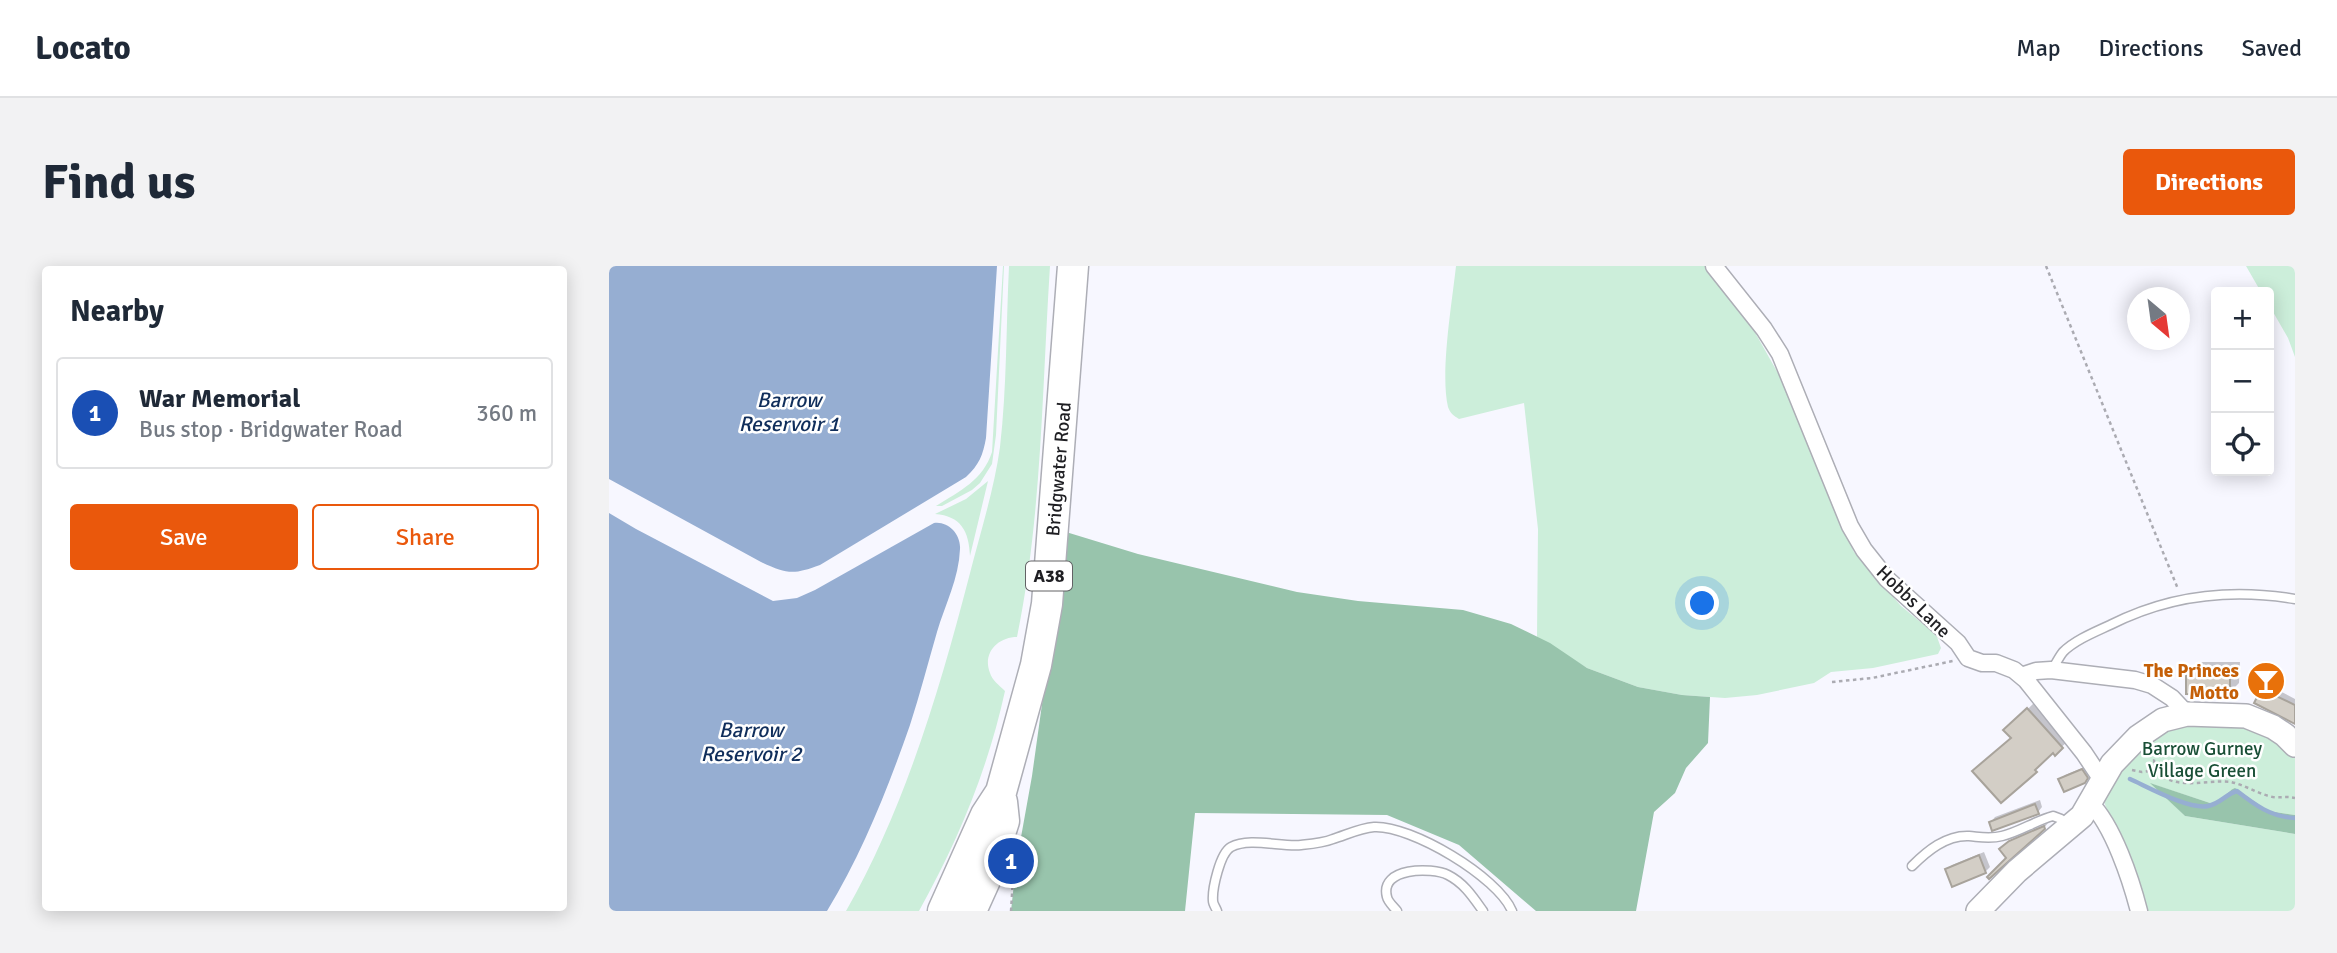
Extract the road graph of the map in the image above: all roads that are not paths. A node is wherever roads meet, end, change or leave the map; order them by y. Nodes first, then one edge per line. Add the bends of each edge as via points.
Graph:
1 (1073, 266) edge
2 (1714, 266) edge
3 (2295, 599) edge
4 (2052, 670) junction
5 (2021, 676) junction
6 (2187, 714) junction
7 (2295, 745) edge
8 (2102, 780) junction
9 (994, 803) junction
10 (2090, 803) junction
11 (2069, 828) junction
12 (1912, 866) dead end
13 (933, 911) edge
14 (943, 911) edge
15 (971, 911) edge
16 (1217, 911) edge
17 (1397, 911) edge
18 (1483, 911) edge
19 (1511, 911) edge
20 (1978, 911) edge
21 (2139, 911) edge

1 - 9 highway, Bridgwater Road / A38 via 1047,604 1036,665
2 - 5 street, Hobbs Lane via 1780,354 1864,550 1887,579 1958,643 1968,658 1996,663
3 - 4 lane via 2233,594 2182,599 2134,613 2063,652
4 - 5 street
4 - 6 street via 2152,685
5 - 8 street
6 - 7 main road via 2246,716 2285,734
6 - 8 main road via 2151,727 2123,751
8 - 10 main road
9 - 13 highway via 973,831
9 - 14 highway, Bridgwater Road / A38
9 - 15 highway, Bridgwater Road / A38 via 1004,821
10 - 11 main road
10 - 21 street via 2101,813
11 - 12 lane via 2053,816 2005,835 1951,839 1927,850
11 - 20 main road
16 - 19 lane via 1215,887 1221,858 1230,847 1244,843 1298,845 1375,827 1409,834 1447,851 1507,900
17 - 18 lane via 1387,898 1387,886 1396,876 1435,870 1464,886

